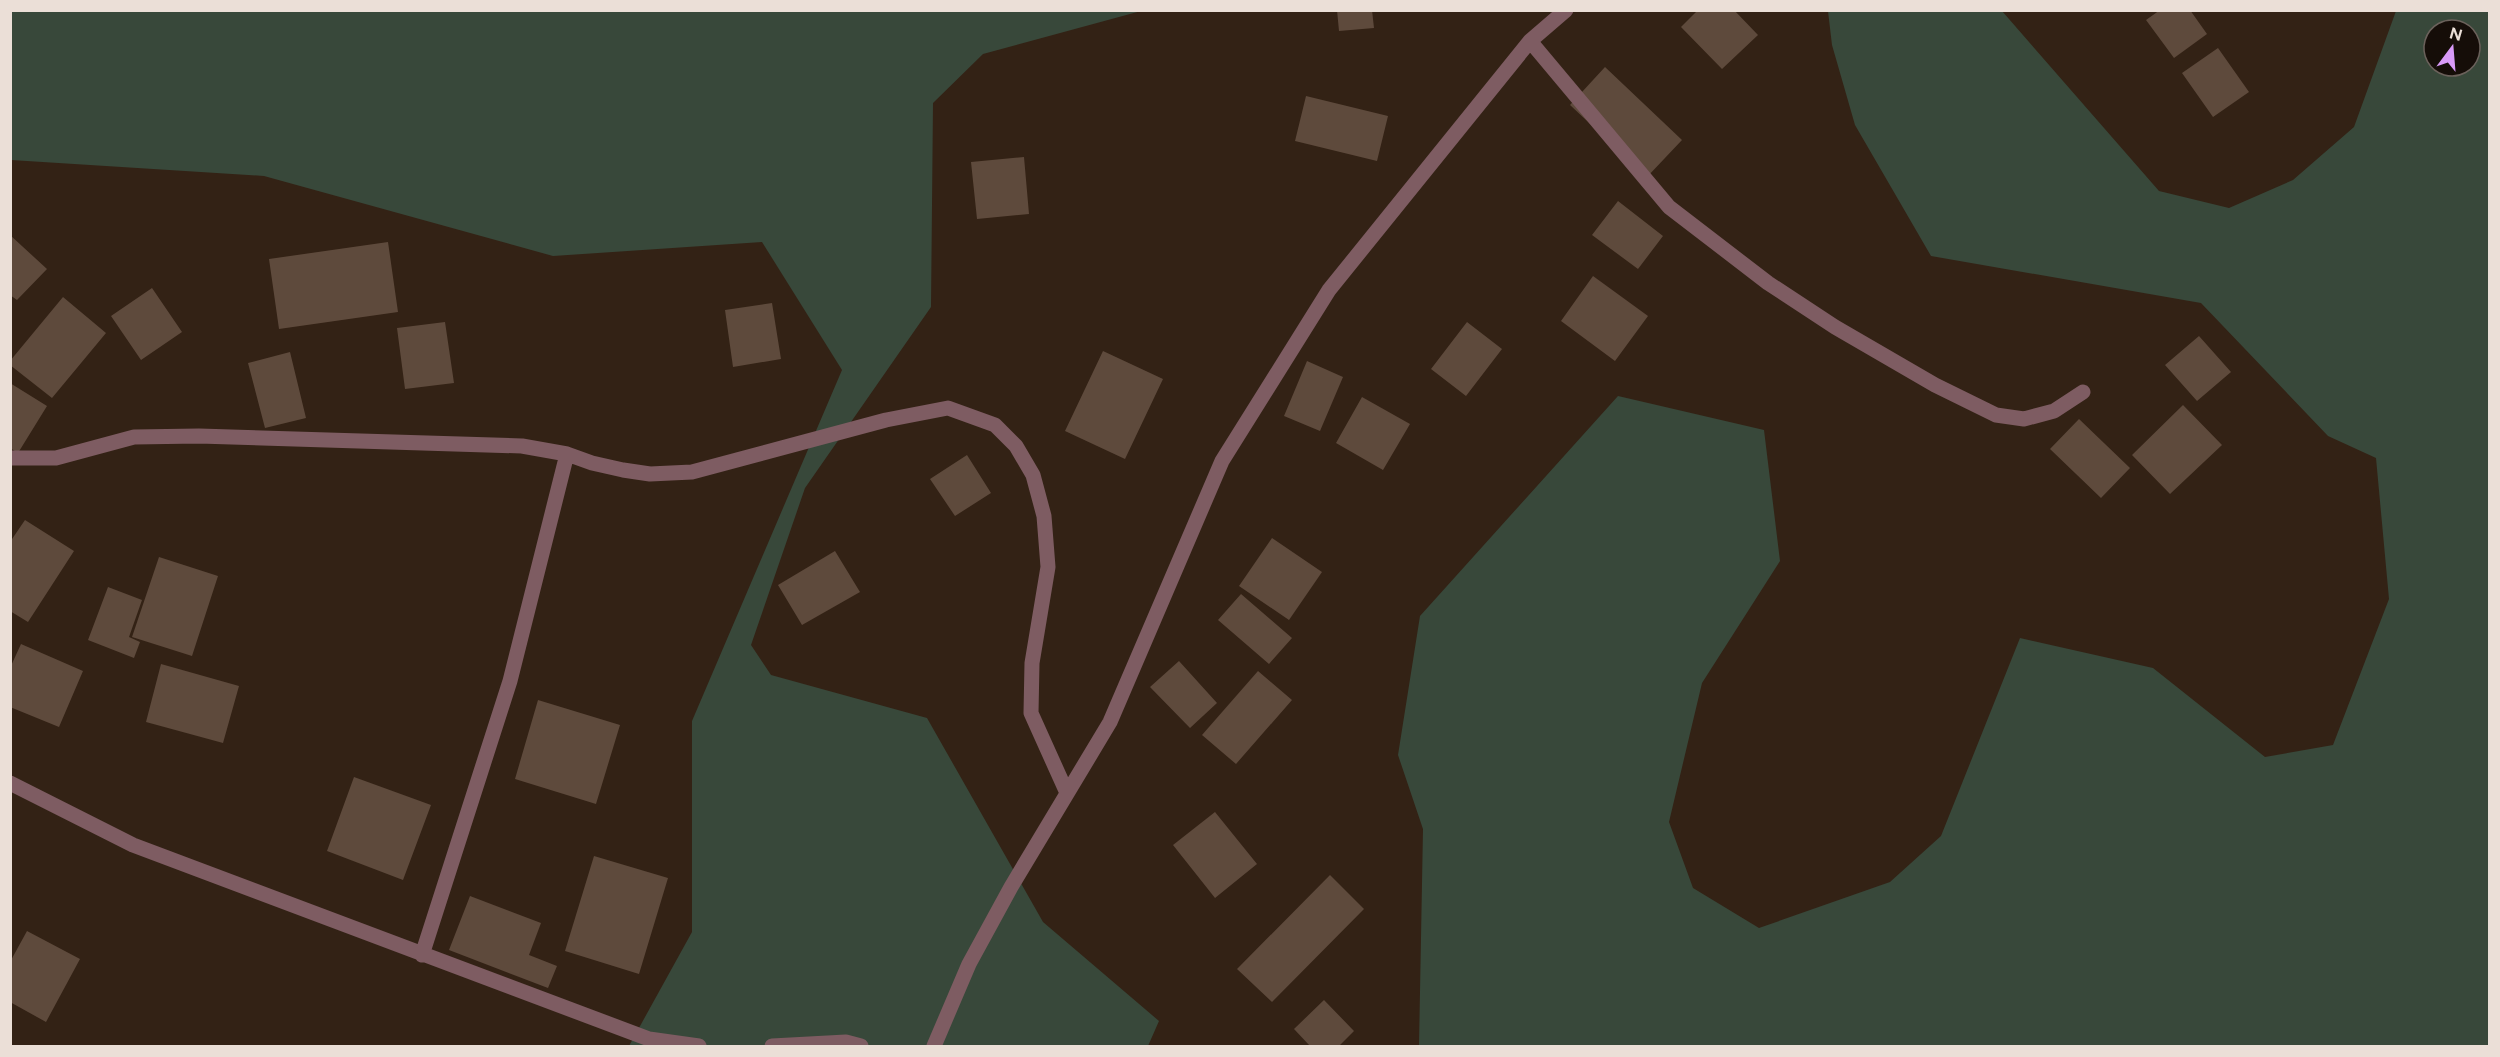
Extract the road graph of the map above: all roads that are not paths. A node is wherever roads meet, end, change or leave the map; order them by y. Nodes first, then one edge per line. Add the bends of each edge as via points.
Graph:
1 (1566, 10) edge
2 (1530, 41) junction
3 (2083, 392) dead end
4 (567, 454) junction
5 (10, 458) edge
6 (10, 783) edge
7 (1067, 793) junction
8 (422, 955) junction
9 (699, 1047) edge
10 (772, 1047) edge
11 (861, 1047) edge
12 (934, 1047) edge

1 - 2 street
2 - 3 street via 1669,207 1768,283 1834,327 1996,415 2024,419 2054,411
2 - 7 street via 1329,290 1222,461 1110,722
4 - 5 street via 522,446 199,436 134,438 56,458
4 - 7 street via 641,473 692,472 886,420 948,408 995,425 1016,446 1033,475 1044,516 1048,567 1032,663 1031,713
4 - 8 street via 510,681
6 - 8 street via 133,845
7 - 12 street via 969,964
8 - 9 street via 649,1039
10 - 11 street via 846,1042

